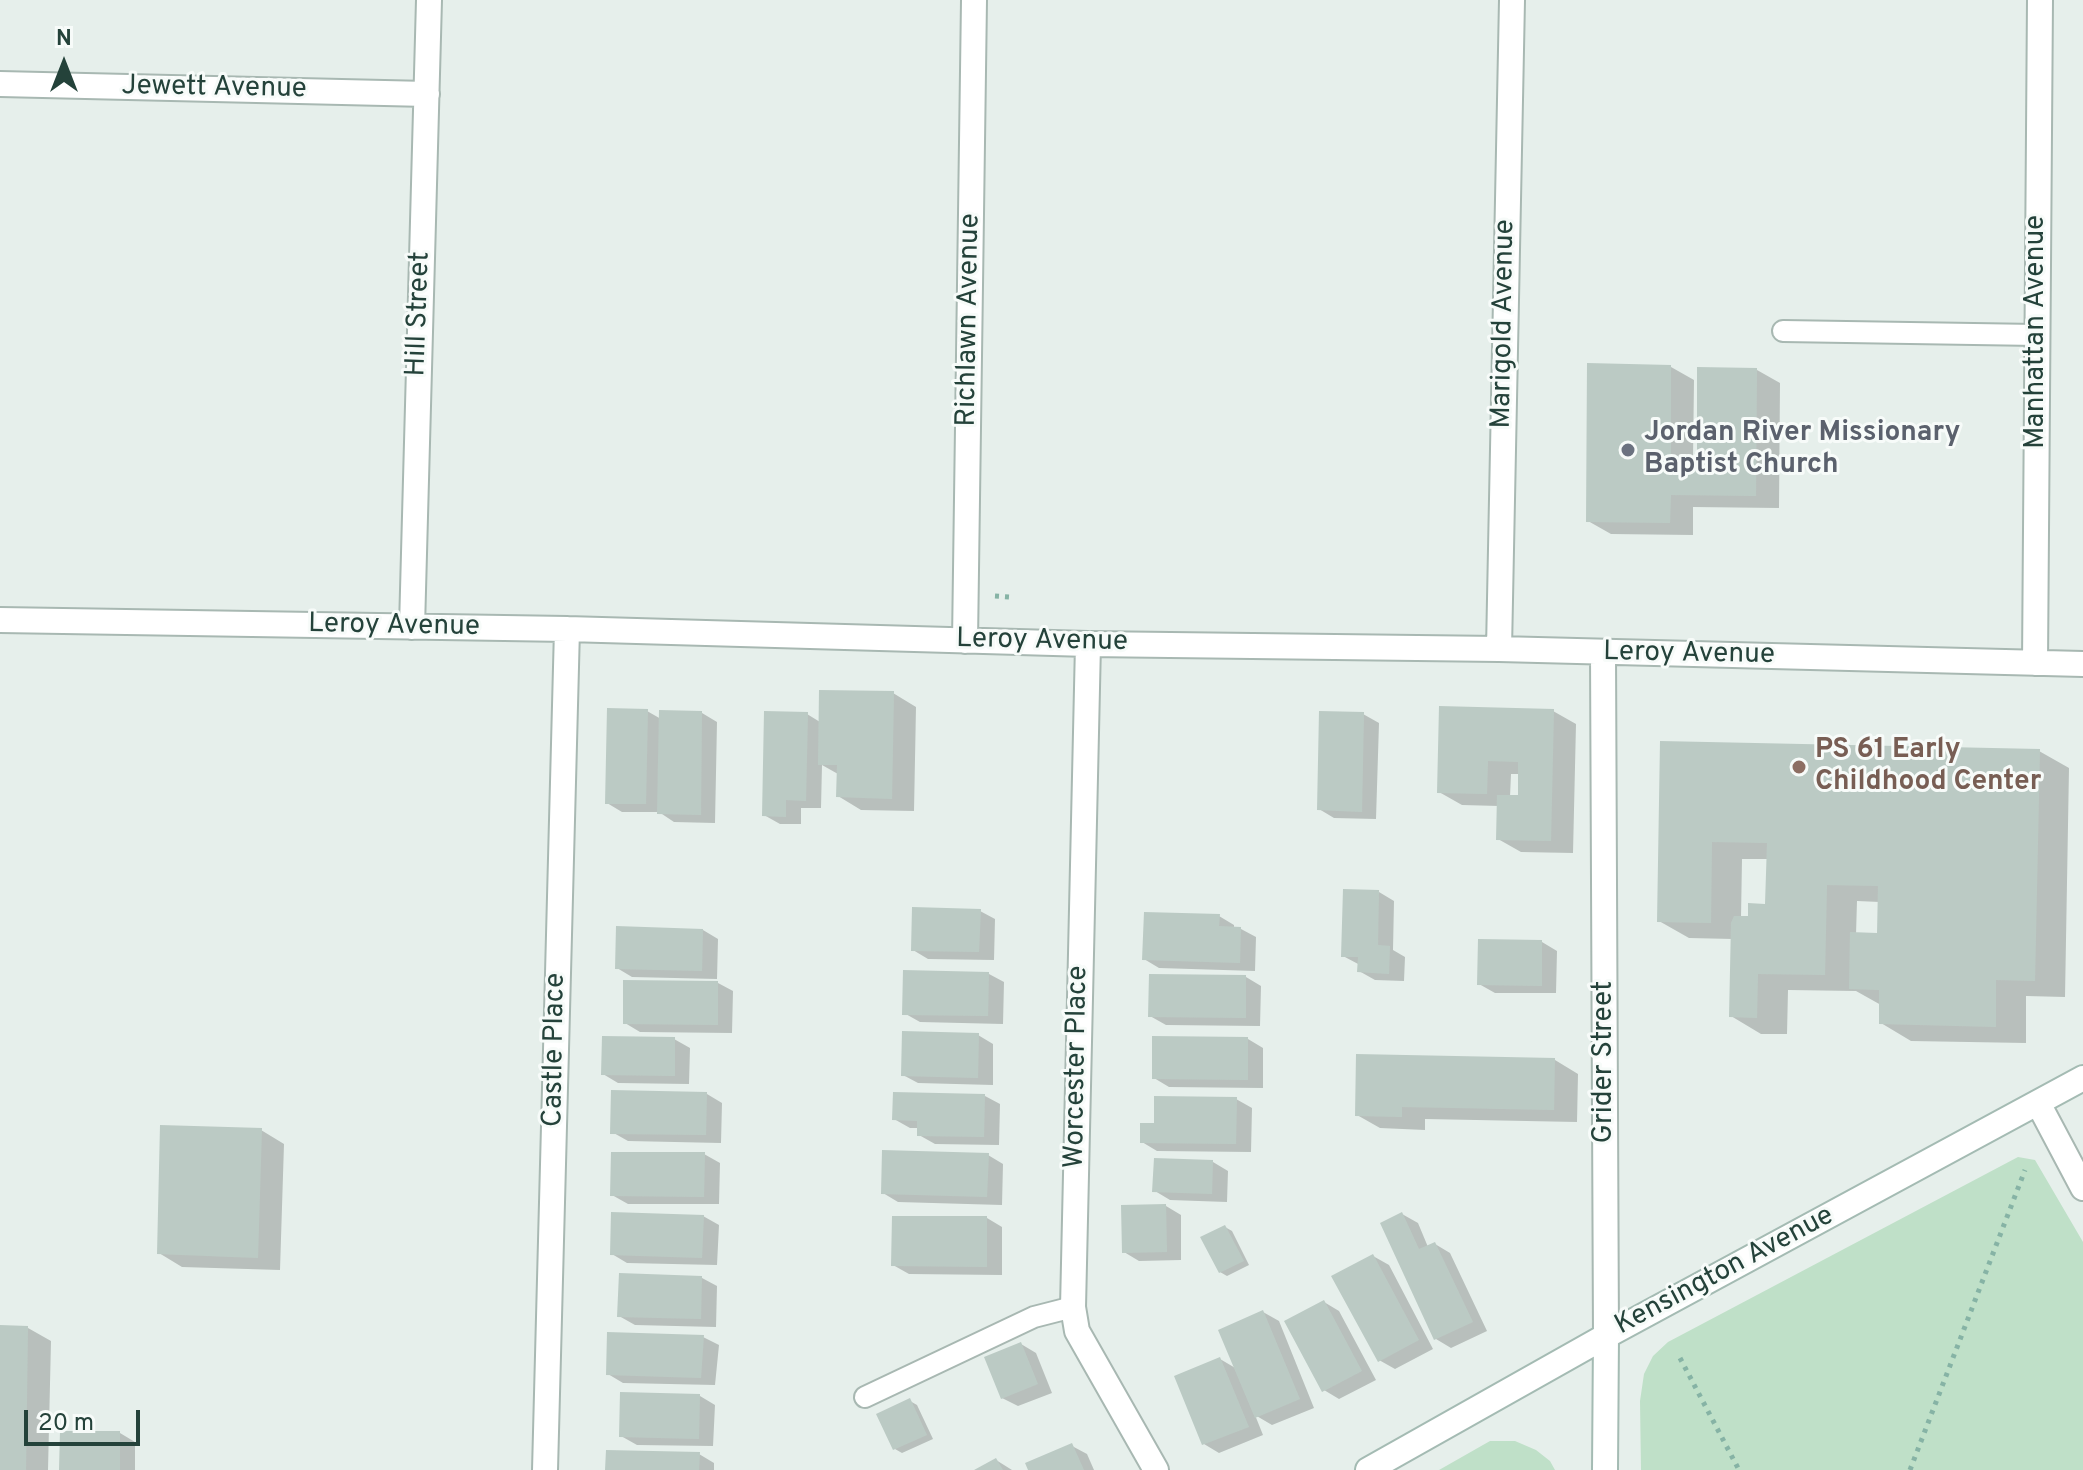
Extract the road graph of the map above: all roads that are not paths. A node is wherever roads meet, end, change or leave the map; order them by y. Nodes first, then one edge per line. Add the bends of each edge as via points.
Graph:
1 (429, 0) edge
2 (974, 0) edge
3 (1512, 0) edge
4 (2040, 0) edge
5 (0, 84) edge
6 (427, 94) junction
7 (1783, 331) dead end
8 (2037, 335) junction
9 (0, 620) edge
10 (412, 627) junction
11 (567, 629) junction
12 (965, 641) junction
13 (1088, 644) junction
14 (1499, 649) junction
15 (1603, 653) junction
16 (2035, 663) junction
17 (2083, 664) edge
18 (2083, 1078) edge
19 (2038, 1103) junction
20 (2083, 1188) edge
21 (1073, 1307) junction
22 (1606, 1336) junction
23 (865, 1397) dead end
24 (545, 1470) edge
25 (1156, 1470) edge
26 (1368, 1470) edge
27 (1605, 1470) edge

1 - 6 street, Hill Street
2 - 12 street, Richlawn Avenue
3 - 14 street, Marigold Avenue
4 - 8 street, Manhattan Avenue
5 - 6 street, Jewett Avenue
6 - 10 street, Hill Street
7 - 8 lane
8 - 16 street, Manhattan Avenue
9 - 10 street, Leroy Avenue
10 - 11 street, Leroy Avenue
11 - 12 street, Leroy Avenue
11 - 24 street, Castle Place
12 - 13 street, Leroy Avenue
13 - 14 street, Leroy Avenue
13 - 21 street, Worcester Place
14 - 15 street, Leroy Avenue
15 - 16 street, Leroy Avenue
15 - 22 street, Grider Street
16 - 17 street, Leroy Avenue
18 - 19 street, Kensington Avenue
19 - 20 street
19 - 22 street, Kensington Avenue
21 - 23 lane via 1034,1317
21 - 25 street, Worcester Place via 1077,1331
22 - 26 street, Kensington Avenue
22 - 27 street, Grider Street

